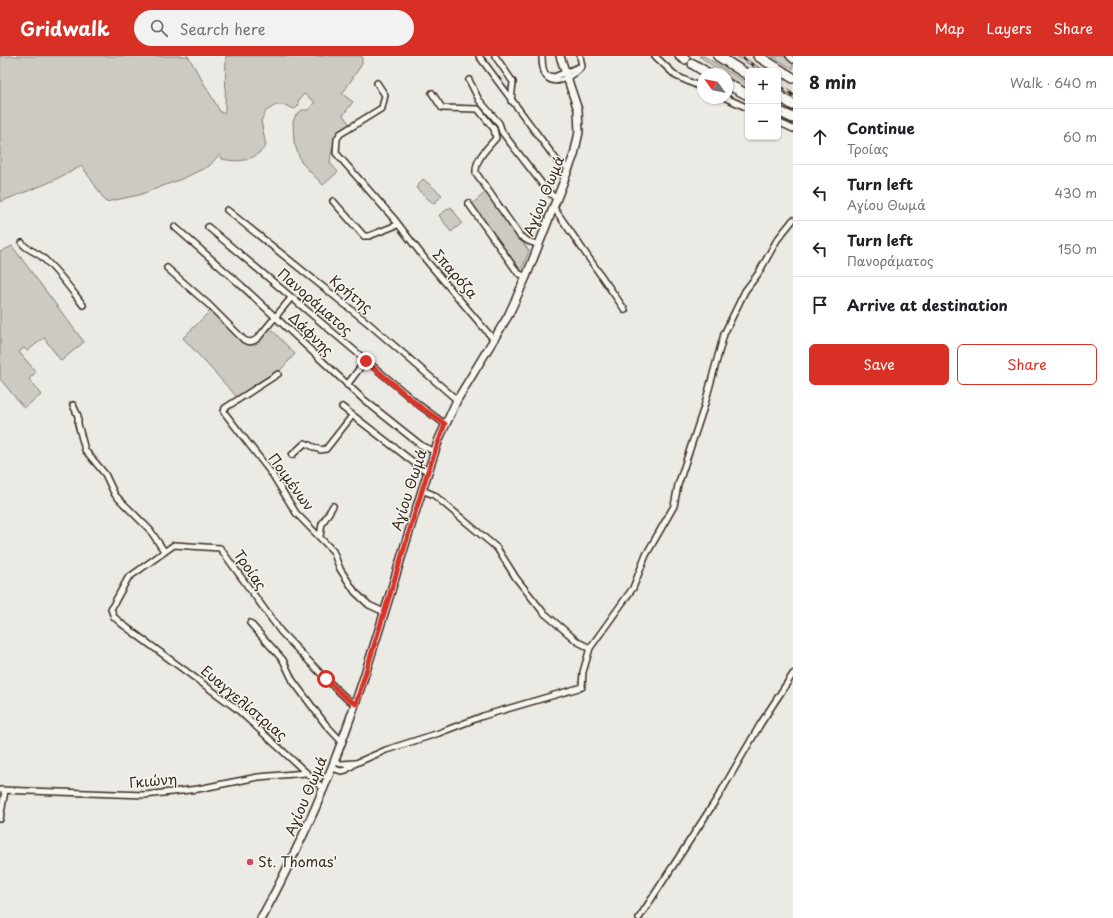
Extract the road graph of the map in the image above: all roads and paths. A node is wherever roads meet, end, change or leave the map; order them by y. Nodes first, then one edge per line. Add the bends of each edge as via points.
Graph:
1 (479, 56) edge
2 (495, 56) edge
3 (542, 56) edge
4 (560, 56) edge
5 (580, 56) edge
6 (655, 56) edge
7 (718, 56) edge
8 (759, 56) edge
9 (789, 56) edge
10 (793, 60) edge
11 (693, 64) dead end
12 (699, 68) edge
13 (745, 73) edge
14 (566, 75) junction
15 (793, 78) edge
16 (469, 80) dead end
17 (377, 83) dead end
18 (697, 85) edge
19 (733, 87) edge
20 (432, 93) dead end
21 (745, 93) edge
22 (781, 97) edge
23 (511, 100) junction
24 (733, 101) edge
25 (793, 105) edge
26 (745, 107) edge
27 (781, 112) edge
28 (793, 118) edge
29 (781, 123) edge
30 (793, 129) edge
31 (569, 168) junction
32 (557, 200) junction
33 (333, 201) dead end
34 (468, 203) dead end
35 (554, 208) junction
36 (227, 210) dead end
37 (793, 220) edge
38 (397, 225) junction
39 (176, 227) dead end
40 (208, 227) dead end
41 (22, 243) dead end
42 (539, 245) junction
43 (167, 268) dead end
44 (526, 277) junction
45 (291, 298) junction
46 (83, 305) dead end
47 (625, 310) dead end
48 (276, 317) junction
49 (494, 340) junction
50 (366, 361) junction
51 (278, 374) dead end
52 (347, 385) junction
53 (457, 400) junction
54 (73, 405) dead end
55 (342, 408) dead end
56 (352, 416) junction
57 (445, 424) junction
58 (434, 451) junction
59 (292, 455) dead end
60 (428, 471) junction
61 (422, 490) junction
62 (333, 506) dead end
63 (320, 536) junction
64 (164, 551) junction
65 (384, 612) junction
66 (250, 623) dead end
67 (144, 640) joint
68 (590, 648) junction
69 (793, 674) edge
70 (356, 704) junction
71 (342, 742) junction
72 (334, 765) junction
73 (306, 773) junction
74 (324, 789) junction
75 (2, 791) edge
76 (0, 818) edge
77 (261, 918) edge
78 (639, 918) edge

1 - 23 street
2 - 23 street via 513,82
3 - 14 street via 545,74 551,77
4 - 14 main road, Αγίου Θωμά
5 - 14 street via 582,63
6 - 18 street via 676,76
7 - 13 highway
8 - 15 highway
9 - 10 street
11 - 12 highway
14 - 31 main road, Αγίου Θωμά via 576,99 579,122 578,143
16 - 32 street via 479,100 498,123 502,132
17 - 38 street, Σπαρόζα via 385,95 382,108 340,134 335,148 336,153
19 - 21 highway
20 - 42 street via 442,108 478,109 494,130 496,138 478,161 476,173 520,236
22 - 25 highway
23 - 31 street via 558,162
24 - 26 street
27 - 28 highway
29 - 30 street
31 - 32 main road, Αγίου Θωμά
32 - 35 main road, Αγίου Θωμά
33 - 38 street via 364,236
34 - 44 street via 518,273
35 - 42 main road, Αγίου Θωμά
35 - 47 street
36 - 53 street, Κρήτης via 368,323
37 - 68 street via 745,291 724,334 704,407 678,485 674,506 646,555 633,588
38 - 49 street, Σπαρόζα
39 - 48 street, Δάφνης
40 - 45 street, Πανοράματος
41 - 46 street via 28,250 37,252 55,269
42 - 44 main road, Αγίου Θωμά
43 - 48 street via 249,342 258,338
44 - 49 main road, Αγίου Θωμά
45 - 48 street
45 - 50 street, Πανοράματος
48 - 52 street, Δάφνης
49 - 53 main road, Αγίου Θωμά
50 - 52 street
50 - 57 street, Πανοράματος via 419,406
51 - 63 street, Ποιμένων via 225,408 224,412 272,474 296,513
52 - 58 street, Δάφνης via 422,446
53 - 57 main road, Αγίου Θωμά
54 - 64 street via 85,450 105,474 116,495 150,530
55 - 56 street
56 - 59 street via 326,449 320,450 305,443
56 - 60 street
57 - 58 main road, Αγίου Θωμά
58 - 60 main road, Αγίου Θωμά
60 - 61 main road, Αγίου Θωμά
61 - 65 main road, Αγίου Θωμά
61 - 68 street via 434,495 497,548 516,578 543,612 578,642
62 - 63 street via 322,524
63 - 65 street, Ποιμένων via 333,551 340,569 355,592 368,605
64 - 67 street, Τροίας via 128,578 111,609 114,617
64 - 70 street, Τροίας via 174,545 220,548 281,632 331,684
65 - 70 main road, Αγίου Θωμά
66 - 71 street via 283,660 293,681
67 - 73 street, Ευαγγελίστριας via 237,709
68 - 72 street via 582,686 483,716 386,750 346,770 340,771
69 - 78 street via 718,797
70 - 71 main road, Αγίου Θωμά
71 - 72 main road, Αγίου Θωμά
72 - 74 main road, Αγίου Θωμά
73 - 74 street, Ευαγγελίστριας
73 - 75 street, Γκιώνη via 258,777 144,796
74 - 77 main road, Αγίου Θωμά via 303,837
75 - 76 street

